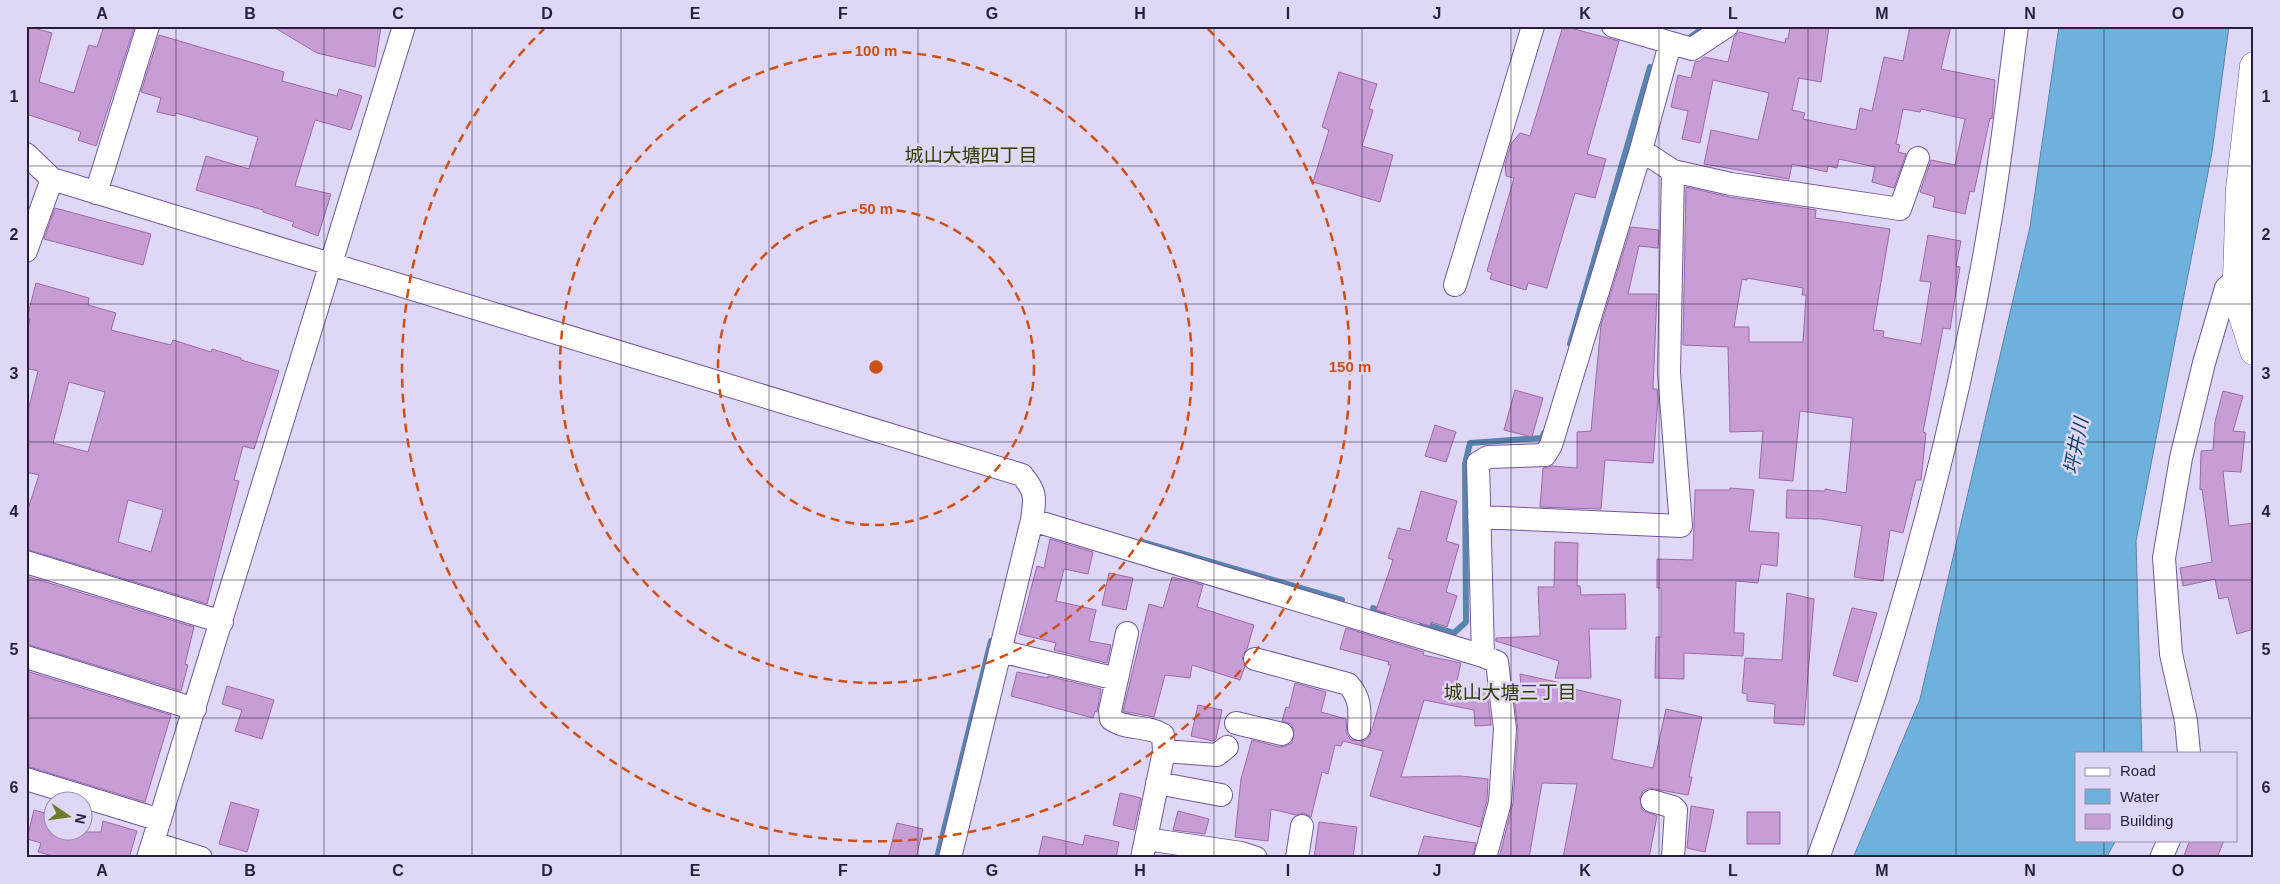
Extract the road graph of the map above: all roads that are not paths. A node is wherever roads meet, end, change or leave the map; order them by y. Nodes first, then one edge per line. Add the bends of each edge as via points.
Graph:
1 (148, 26) edge
2 (404, 26) edge
3 (1533, 26) edge
4 (1613, 26) edge
5 (1727, 26) edge
6 (2017, 26) edge
7 (1670, 44) junction
8 (2254, 66) edge
9 (1640, 150) junction
10 (26, 154) edge
11 (1918, 158) dead end
12 (1672, 171) junction
13 (52, 180) junction
14 (96, 193) junction
15 (26, 252) edge
16 (331, 263) junction
17 (2236, 278) junction
18 (1455, 285) dead end
19 (2254, 351) edge
20 (1479, 517) junction
21 (1032, 520) junction
22 (26, 562) edge
23 (222, 622) junction
24 (1127, 633) dead end
25 (1000, 651) junction
26 (1483, 656) junction
27 (26, 657) edge
28 (1255, 659) dead end
29 (1117, 679) junction
30 (195, 709) junction
31 (1236, 723) dead end
32 (1359, 729) dead end
33 (1282, 734) dead end
34 (1227, 747) dead end
35 (1164, 751) junction
36 (2189, 752) edge
37 (26, 779) edge
38 (1157, 783) junction
39 (1221, 795) dead end
40 (1652, 801) dead end
41 (160, 820) junction
42 (1302, 826) dead end
43 (2168, 842) edge
44 (1144, 848) edge
45 (150, 850) edge
46 (201, 858) edge
47 (950, 858) edge
48 (1256, 858) edge
49 (1297, 858) edge
50 (1485, 858) edge
51 (1673, 858) edge
52 (1818, 858) edge
53 (2160, 858) edge

1 - 14 street
2 - 16 street
3 - 18 street
4 - 7 street
5 - 7 street via 1692,49
6 - 52 street via 1992,210 1964,359 1875,697
7 - 9 street
8 - 17 main road via 2240,189
9 - 12 street
9 - 20 street via 1551,445 1545,455 1488,456 1478,463
10 - 13 street
11 - 12 street via 1900,209 1732,184
12 - 20 street via 1669,373 1681,526
13 - 14 street
13 - 15 street
14 - 16 street
16 - 21 street via 1022,475 1032,487 1035,498
16 - 23 street
17 - 19 main road
17 - 36 street via 2222,297 2204,363 2181,458 2164,558 2171,654 2186,721
20 - 26 street
21 - 25 street
21 - 26 street
22 - 23 street
23 - 30 street
24 - 29 street
25 - 29 street
25 - 47 street
26 - 50 street via 1497,662 1505,729 1500,802
27 - 30 street
28 - 32 street via 1348,684 1357,694
29 - 35 street via 1111,719 1157,731 1163,736
30 - 41 street
31 - 33 street
34 - 35 street via 1217,755
35 - 38 street
37 - 41 street
38 - 39 street
38 - 44 street
40 - 51 street via 1676,810
41 - 45 street
42 - 49 street
43 - 53 street
44 - 48 street via 1242,853
45 - 46 street

